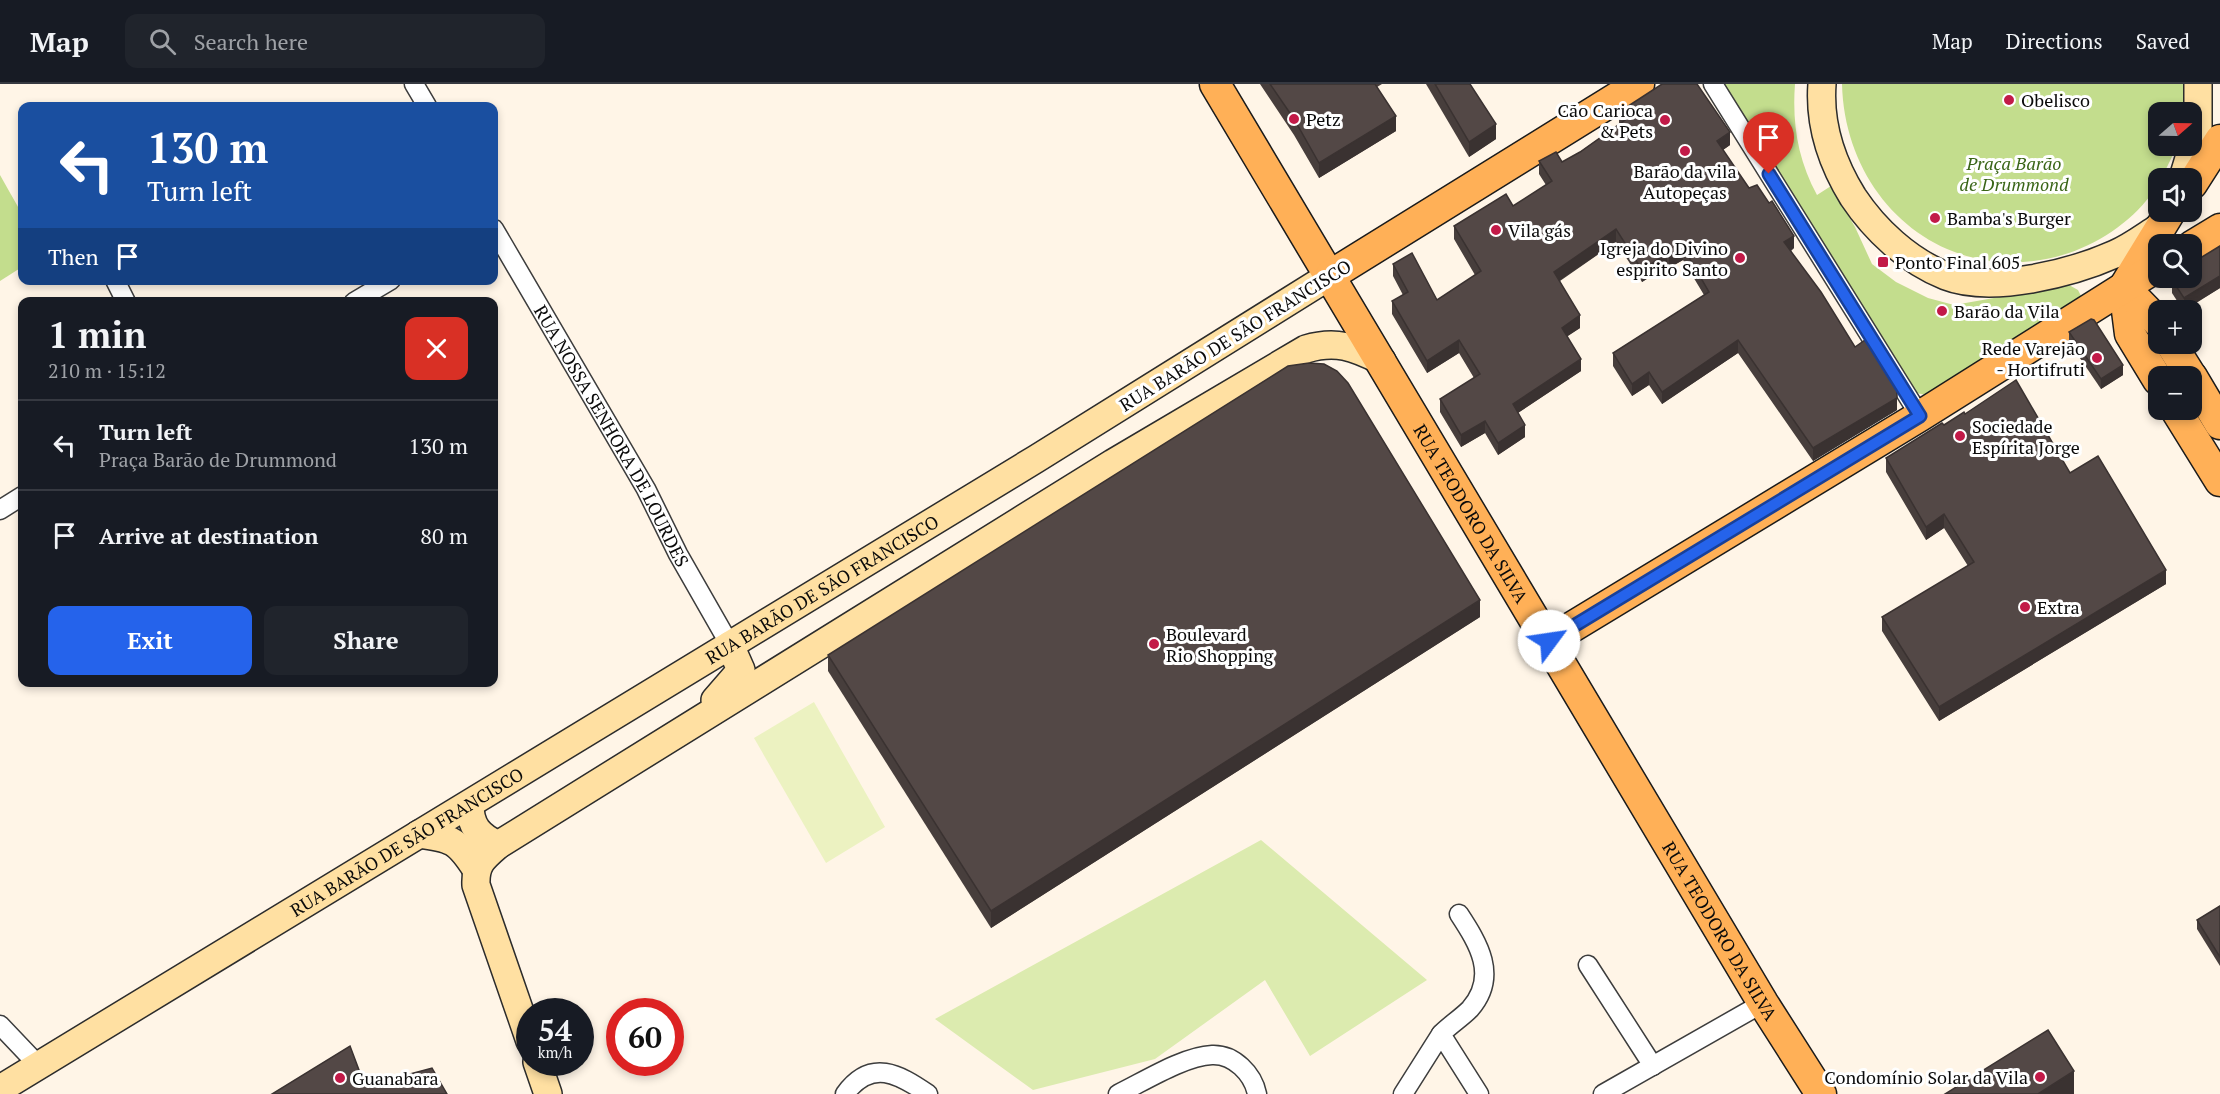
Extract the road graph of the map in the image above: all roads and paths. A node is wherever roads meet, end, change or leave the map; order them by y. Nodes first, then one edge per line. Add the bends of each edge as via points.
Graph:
1 (414, 84) edge
2 (1215, 84) edge
3 (1639, 84) edge
4 (1713, 84) edge
5 (1822, 84) edge
6 (2198, 84) edge
7 (425, 102) edge
8 (2220, 140) edge
9 (2186, 168) edge
10 (2202, 168) edge
11 (2161, 222) edge
12 (2163, 222) edge
13 (2220, 229) edge
14 (498, 236) edge
15 (2202, 240) edge
16 (2148, 272) edge
17 (2052, 274) junction
18 (1331, 275) junction
19 (383, 285) edge
20 (2124, 287) junction
21 (362, 297) edge
22 (2148, 311) edge
23 (1382, 361) junction
24 (2149, 366) edge
25 (2202, 395) edge
26 (1920, 416) junction
27 (2182, 420) edge
28 (2220, 424) edge
29 (2220, 481) edge
30 (18, 499) edge
31 (0, 510) edge
32 (1549, 641) junction
33 (730, 645) junction
34 (703, 719) junction
35 (470, 805) junction
36 (419, 834) junction
37 (498, 845) junction
38 (476, 869) junction
39 (1459, 914) dead end
40 (1588, 965) dead end
41 (516, 1001) edge
42 (1763, 1003) junction
43 (0, 1024) edge
44 (1441, 1034) junction
45 (1653, 1065) junction
46 (39, 1066) junction
47 (542, 1076) edge
48 (0, 1089) edge
49 (548, 1094) edge
50 (845, 1094) edge
51 (928, 1094) edge
52 (1118, 1094) edge
53 (1257, 1094) edge
54 (1403, 1094) edge
55 (1479, 1094) edge
56 (1604, 1094) edge
57 (1821, 1094) edge

1 - 7 street
2 - 18 main road, RUA TEODORO DA SILVA
3 - 18 main road, RUA BARÃO DE SÃO FRANCISCO
4 - 26 street
5 - 17 street via 1823,122 1838,167 1862,210 1896,246 1946,276 1973,282 2006,282
6 - 9 street via 2198,129
8 - 10 main road
11 - 17 street via 2117,254
12 - 20 main road
13 - 15 main road
14 - 33 street, RUA NOSSA SENHORA DE LOURDES via 646,489
16 - 20 main road
17 - 20 street via 2100,276
18 - 23 main road, RUA TEODORO DA SILVA
18 - 33 street, RUA BARÃO DE SÃO FRANCISCO
19 - 21 street
20 - 22 main road
20 - 24 main road via 2130,334
20 - 26 main road
23 - 32 main road, RUA TEODORO DA SILVA
23 - 34 street via 1342,345 1305,349 1113,463
25 - 28 main road
26 - 32 main road
27 - 29 main road
30 - 31 street
32 - 42 main road, RUA TEODORO DA SILVA
33 - 34 street via 741,670
33 - 35 street, RUA BARÃO DE SÃO FRANCISCO
34 - 37 street
35 - 36 street, RUA BARÃO DE SÃO FRANCISCO
35 - 37 street via 475,830
36 - 38 street via 454,841
36 - 46 street, RUA BARÃO DE SÃO FRANCISCO
37 - 38 street
38 - 41 street via 476,885
39 - 44 street via 1480,946 1483,984 1472,1007
40 - 45 street
42 - 45 street
42 - 57 main road, RUA TEODORO DA SILVA
43 - 46 street
44 - 54 street
44 - 55 street
45 - 56 street
46 - 48 street, RUA BARÃO DE SÃO FRANCISCO
47 - 49 street
50 - 51 street via 854,1082 874,1072 902,1076
52 - 53 street via 1186,1062 1212,1055 1244,1068

